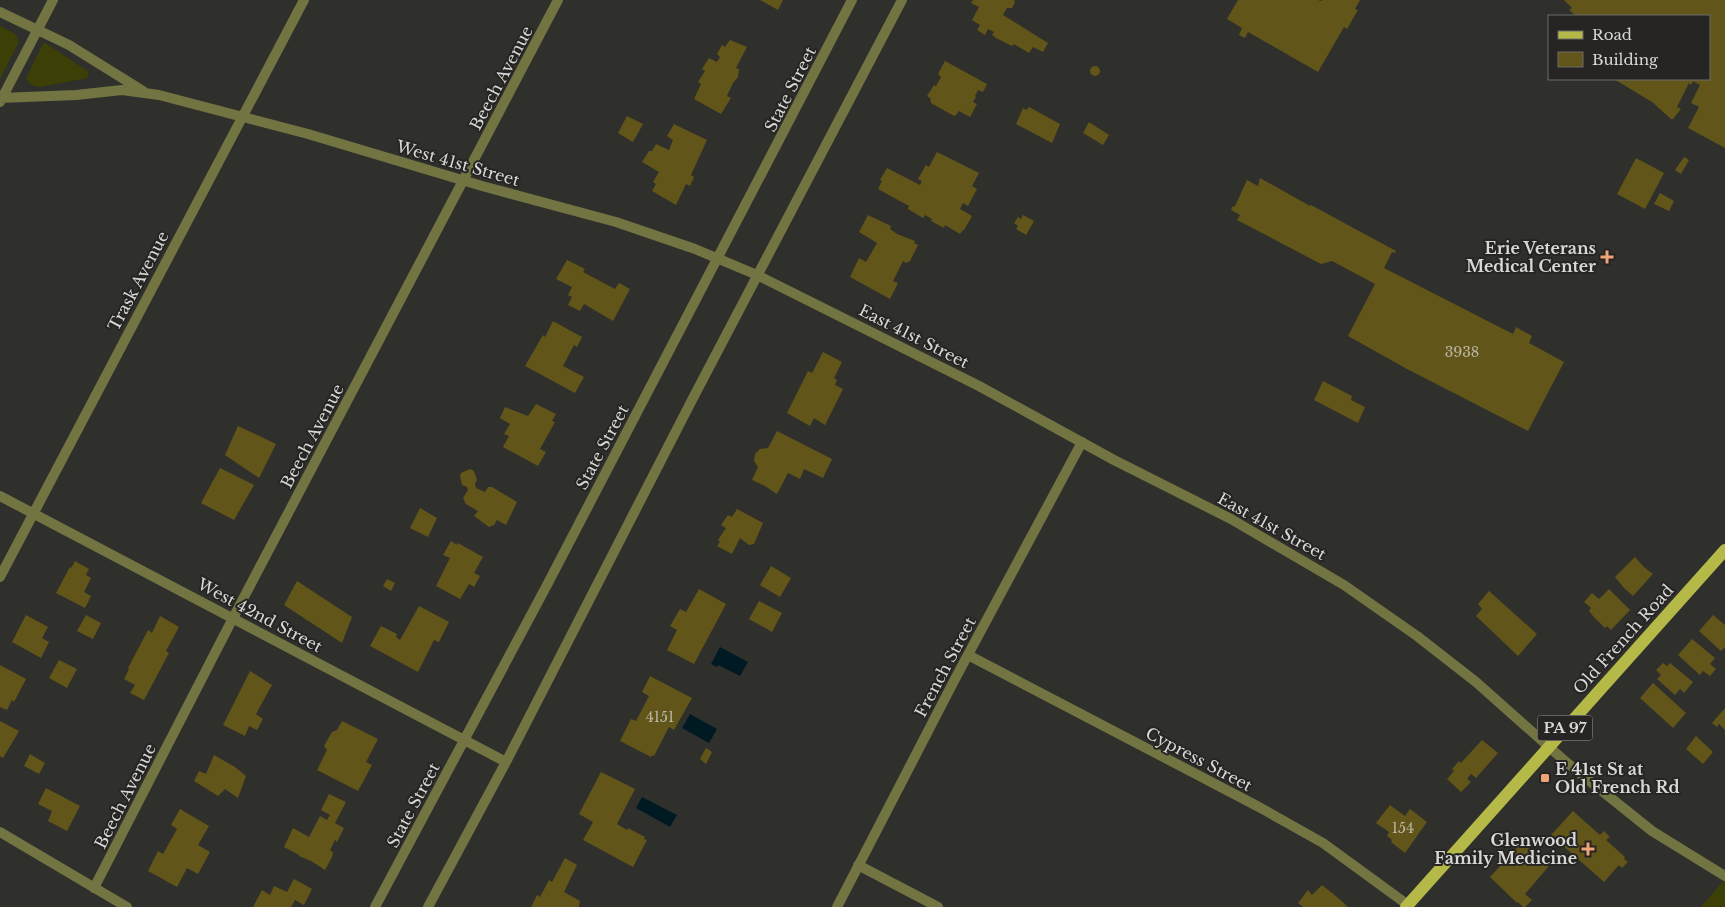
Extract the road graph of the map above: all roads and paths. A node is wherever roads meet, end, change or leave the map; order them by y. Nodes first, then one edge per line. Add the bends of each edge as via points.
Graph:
1 (53, 0) edge
2 (304, 0) edge
3 (558, 0) edge
4 (852, 0) edge
5 (902, 0) edge
6 (0, 12) edge
7 (38, 29) junction
8 (146, 93) junction
9 (1, 99) edge
10 (243, 117) junction
11 (464, 180) junction
12 (718, 258) junction
13 (757, 275) junction
14 (1082, 442) junction
15 (0, 496) edge
16 (33, 514) junction
17 (1725, 550) edge
18 (0, 577) edge
19 (233, 618) junction
20 (968, 655) junction
21 (465, 740) junction
22 (1548, 748) junction
23 (506, 762) junction
24 (0, 832) edge
25 (858, 864) junction
26 (1725, 876) edge
27 (94, 888) junction
28 (1407, 906) edge
29 (127, 907) edge
30 (375, 907) edge
31 (428, 907) edge
32 (837, 907) edge
33 (938, 907) edge

1 - 7 street
2 - 10 street, Trask Avenue
3 - 11 street, Beech Avenue
4 - 12 street, State Street
5 - 13 street
6 - 7 street, West 41st Street
7 - 8 street, West 41st Street
7 - 9 street
8 - 9 street, West 41st Street via 122,90
8 - 10 street, West 41st Street
10 - 11 street, West 41st Street
10 - 16 street, Trask Avenue
11 - 12 street, West 41st Street via 616,222
11 - 19 street, Beech Avenue
12 - 13 street, West 41st Street
12 - 21 street, State Street
13 - 14 street, East 41st Street via 979,386
13 - 23 street
14 - 20 street, French Street
14 - 22 street, East 41st Street via 1231,519 1344,585 1468,676
15 - 16 street, West 42nd Street
16 - 18 street, Trask Avenue
16 - 19 street, West 42nd Street
17 - 22 main road, Old French Road / PA 97
19 - 21 street, West 42nd Street
19 - 27 street, Beech Avenue
20 - 25 street, French Street
20 - 28 street, Cypress Street via 1307,834 1338,853
21 - 23 street, West 42nd Street
21 - 30 street, State Street
22 - 26 street, East 41st Street via 1652,831
22 - 28 main road, Old French Road / PA 97
23 - 31 street
24 - 27 street
25 - 32 street, French Street
25 - 33 street
27 - 29 street

